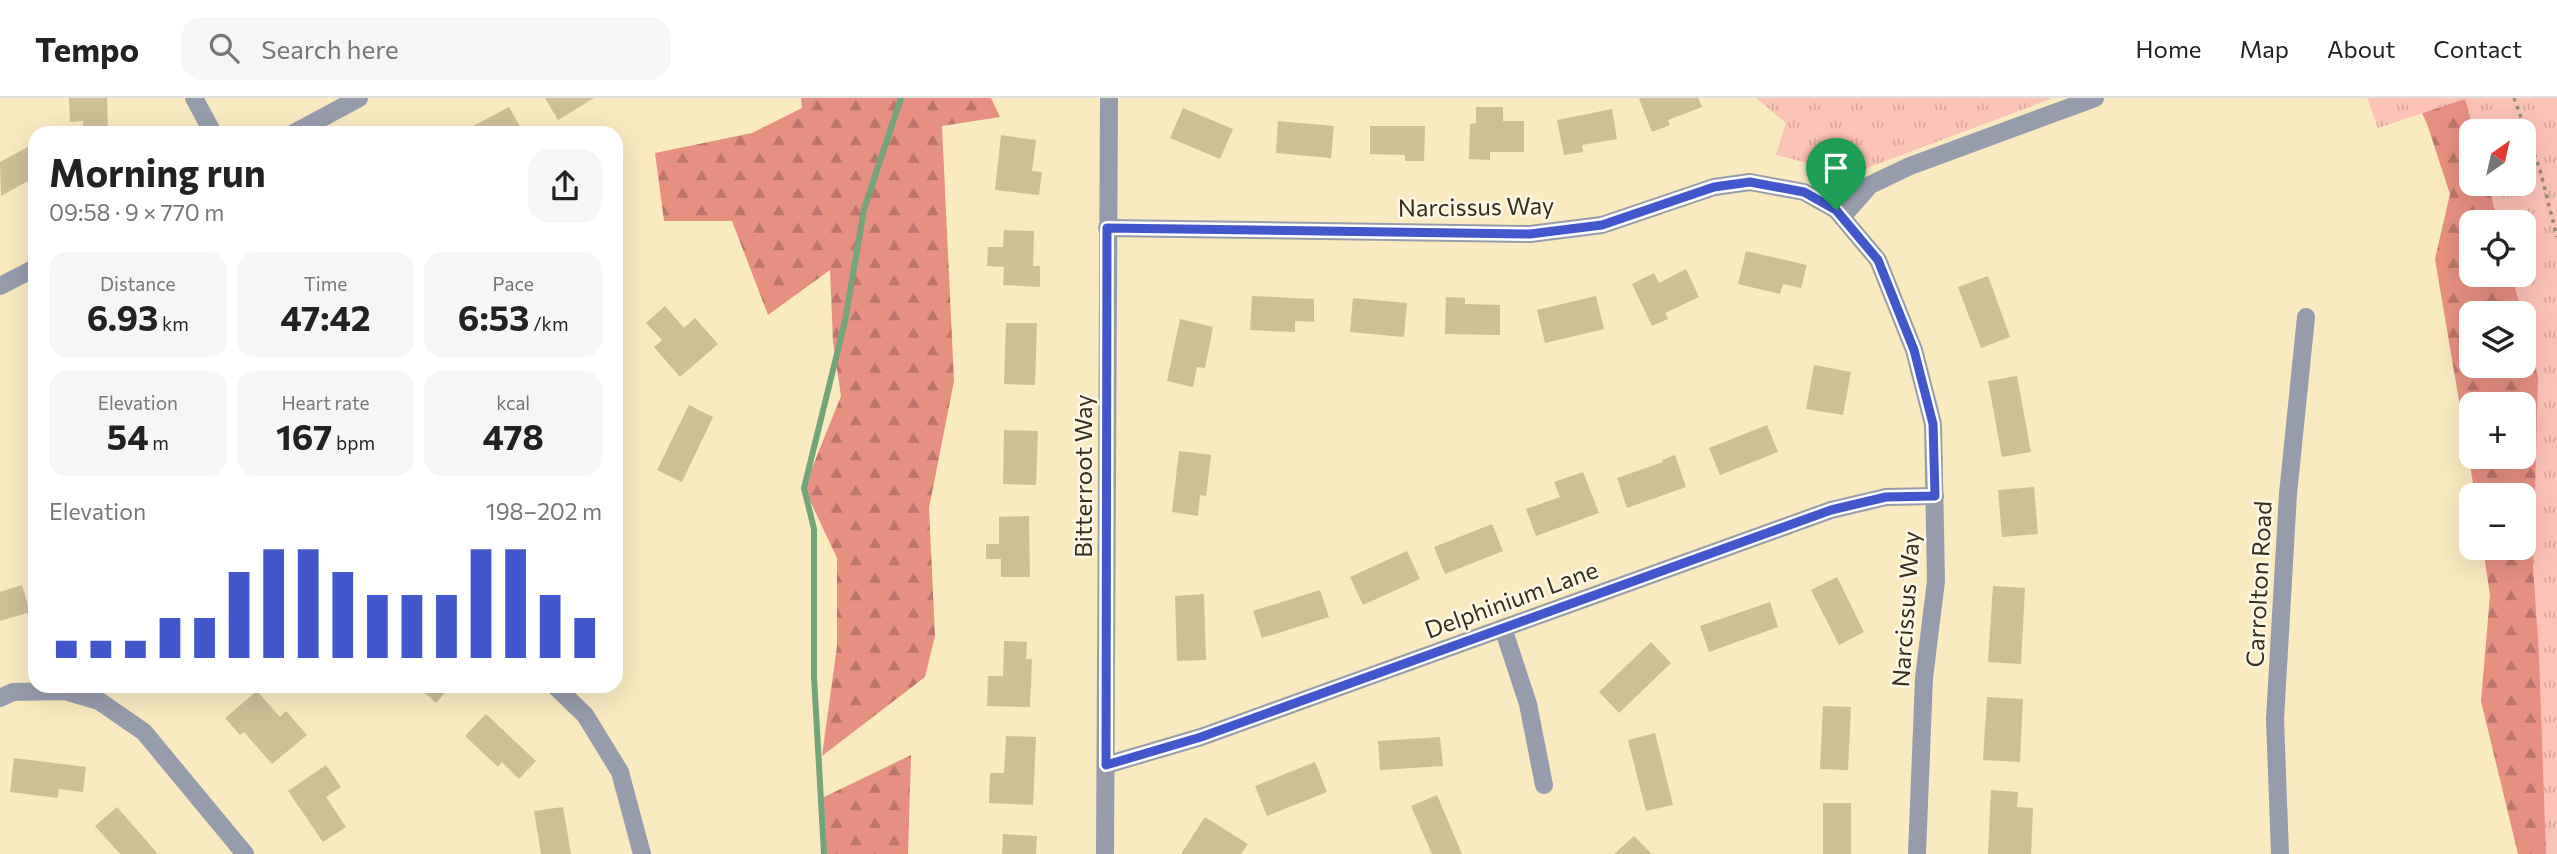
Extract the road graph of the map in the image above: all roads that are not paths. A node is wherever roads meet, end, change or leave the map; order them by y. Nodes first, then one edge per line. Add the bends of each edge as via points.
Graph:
1 (194, 98) edge
2 (359, 98) edge
3 (1109, 98) edge
4 (2095, 98) edge
5 (209, 126) edge
6 (307, 126) edge
7 (1842, 217) junction
8 (1107, 228) junction
9 (28, 272) edge
10 (0, 286) edge
11 (2306, 317) dead end
12 (1935, 496) junction
13 (1503, 628) junction
14 (28, 692) edge
15 (72, 693) edge
16 (562, 693) edge
17 (0, 698) edge
18 (1106, 765) junction
19 (1544, 785) dead end
20 (245, 854) edge
21 (642, 854) edge
22 (1105, 854) edge
23 (1917, 854) edge
24 (2280, 854) edge

1 - 5 street
2 - 6 street
3 - 8 street, Bitterroot Way
4 - 7 street via 1910,166 1870,185
7 - 8 street, Narcissus Way via 1804,192 1750,182 1714,187 1602,225 1530,234
7 - 12 street, Narcissus Way via 1878,260 1914,350 1933,424
8 - 18 street, Bitterroot Way
9 - 10 street
11 - 24 street, Carrolton Road via 2288,494 2276,719
12 - 13 street, Delphinium Lane via 1886,497 1831,510
12 - 23 street, Narcissus Way via 1936,581 1924,678
13 - 18 street, Delphinium Lane via 1201,737
13 - 19 street via 1528,704
14 - 17 street
15 - 20 street via 99,701 144,732
16 - 21 street via 585,715 620,772
18 - 22 street, Bitterroot Way

